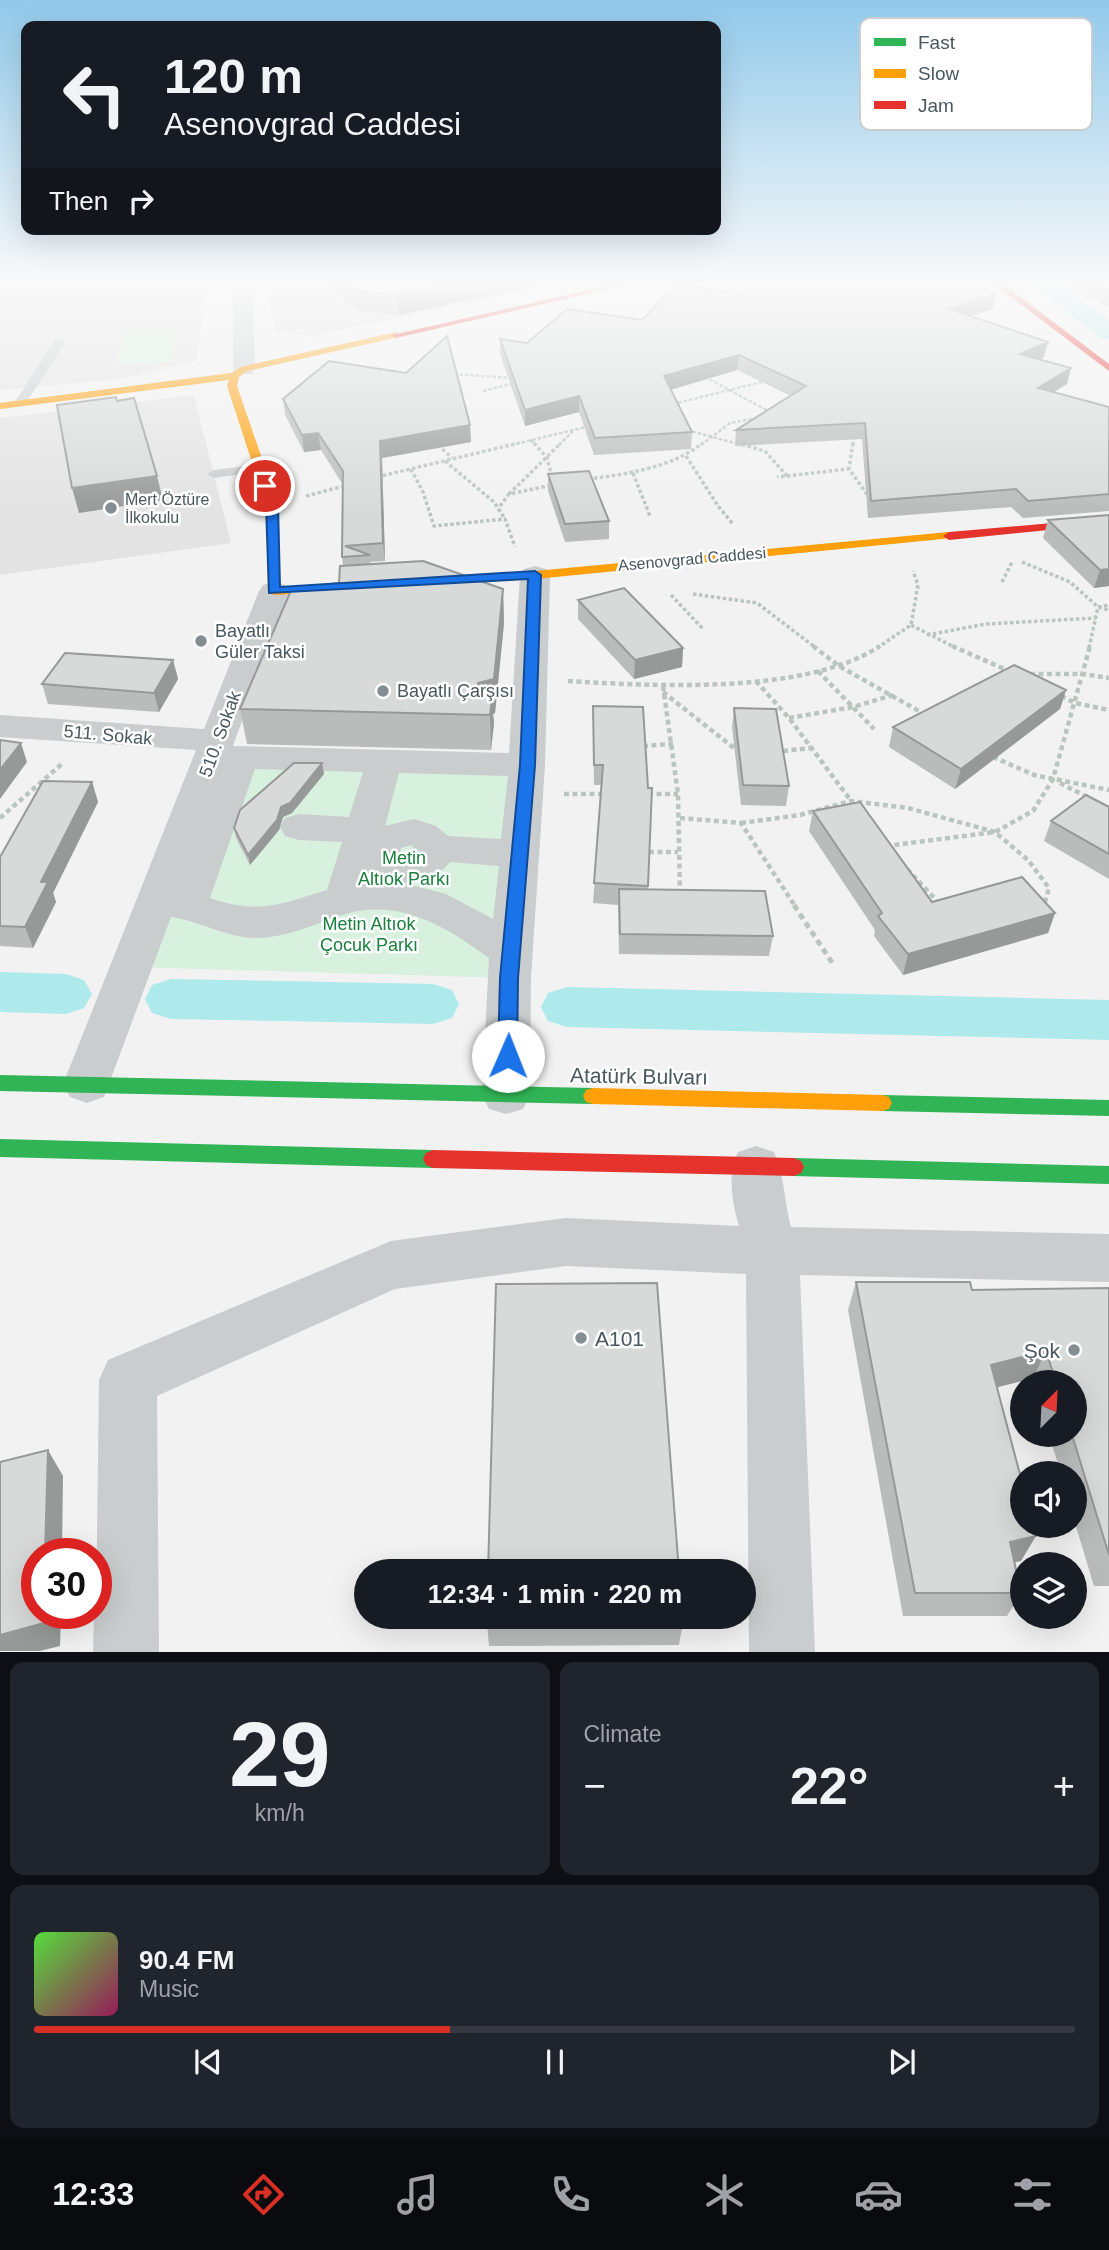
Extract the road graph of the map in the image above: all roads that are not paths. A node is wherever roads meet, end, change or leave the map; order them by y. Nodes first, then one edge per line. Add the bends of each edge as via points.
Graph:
1 (47, 361) edge
2 (240, 361) edge
3 (291, 361) edge
4 (239, 373) junction
5 (20, 403) junction
6 (0, 406) edge
7 (259, 468) junction
8 (214, 474) dead end
9 (1109, 521) edge
10 (535, 575) junction
11 (410, 583) edge
12 (355, 586) edge
13 (274, 591) junction
14 (0, 726) edge
15 (223, 752) junction
16 (384, 762) junction
17 (526, 780) junction
18 (299, 827) dead end
19 (520, 854) junction
20 (378, 857) junction
21 (172, 903) junction
22 (511, 952) junction
23 (0, 1083) edge
24 (87, 1084) junction
25 (506, 1095) junction
26 (1109, 1108) edge
27 (0, 1148) edge
28 (756, 1167) junction
29 (1109, 1175) edge
30 (772, 1251) junction
31 (1109, 1258) edge
32 (127, 1651) edge
33 (782, 1651) edge

1 - 5 lane
2 - 4 street, 510. Sokak
3 - 4 main road
4 - 5 main road
4 - 7 main road, 510. Sokak via 232,386
5 - 6 main road
7 - 8 lane
7 - 13 main road, 510. Sokak via 272,505
9 - 10 main road, Asenovgrad Caddesi
10 - 11 main road, Asenovgrad Caddesi
10 - 17 street
12 - 13 main road
13 - 15 street, 510. Sokak
14 - 15 street, 511. Sokak
15 - 16 street, 511. Sokak
15 - 21 street, 510. Sokak
16 - 17 street, 511. Sokak
16 - 20 street
17 - 19 street
18 - 20 street
19 - 20 street
19 - 22 street
20 - 21 street via 365,894 314,912 241,923
20 - 22 street
21 - 24 street, 510. Sokak
22 - 25 street
23 - 24 main road, Atatürk Bulvarı
24 - 25 main road, Atatürk Bulvarı
25 - 26 main road, Atatürk Bulvarı
27 - 28 main road
28 - 29 main road
28 - 30 street via 760,1209
30 - 31 street
30 - 32 street via 566,1242 391,1265 128,1380
30 - 33 street

